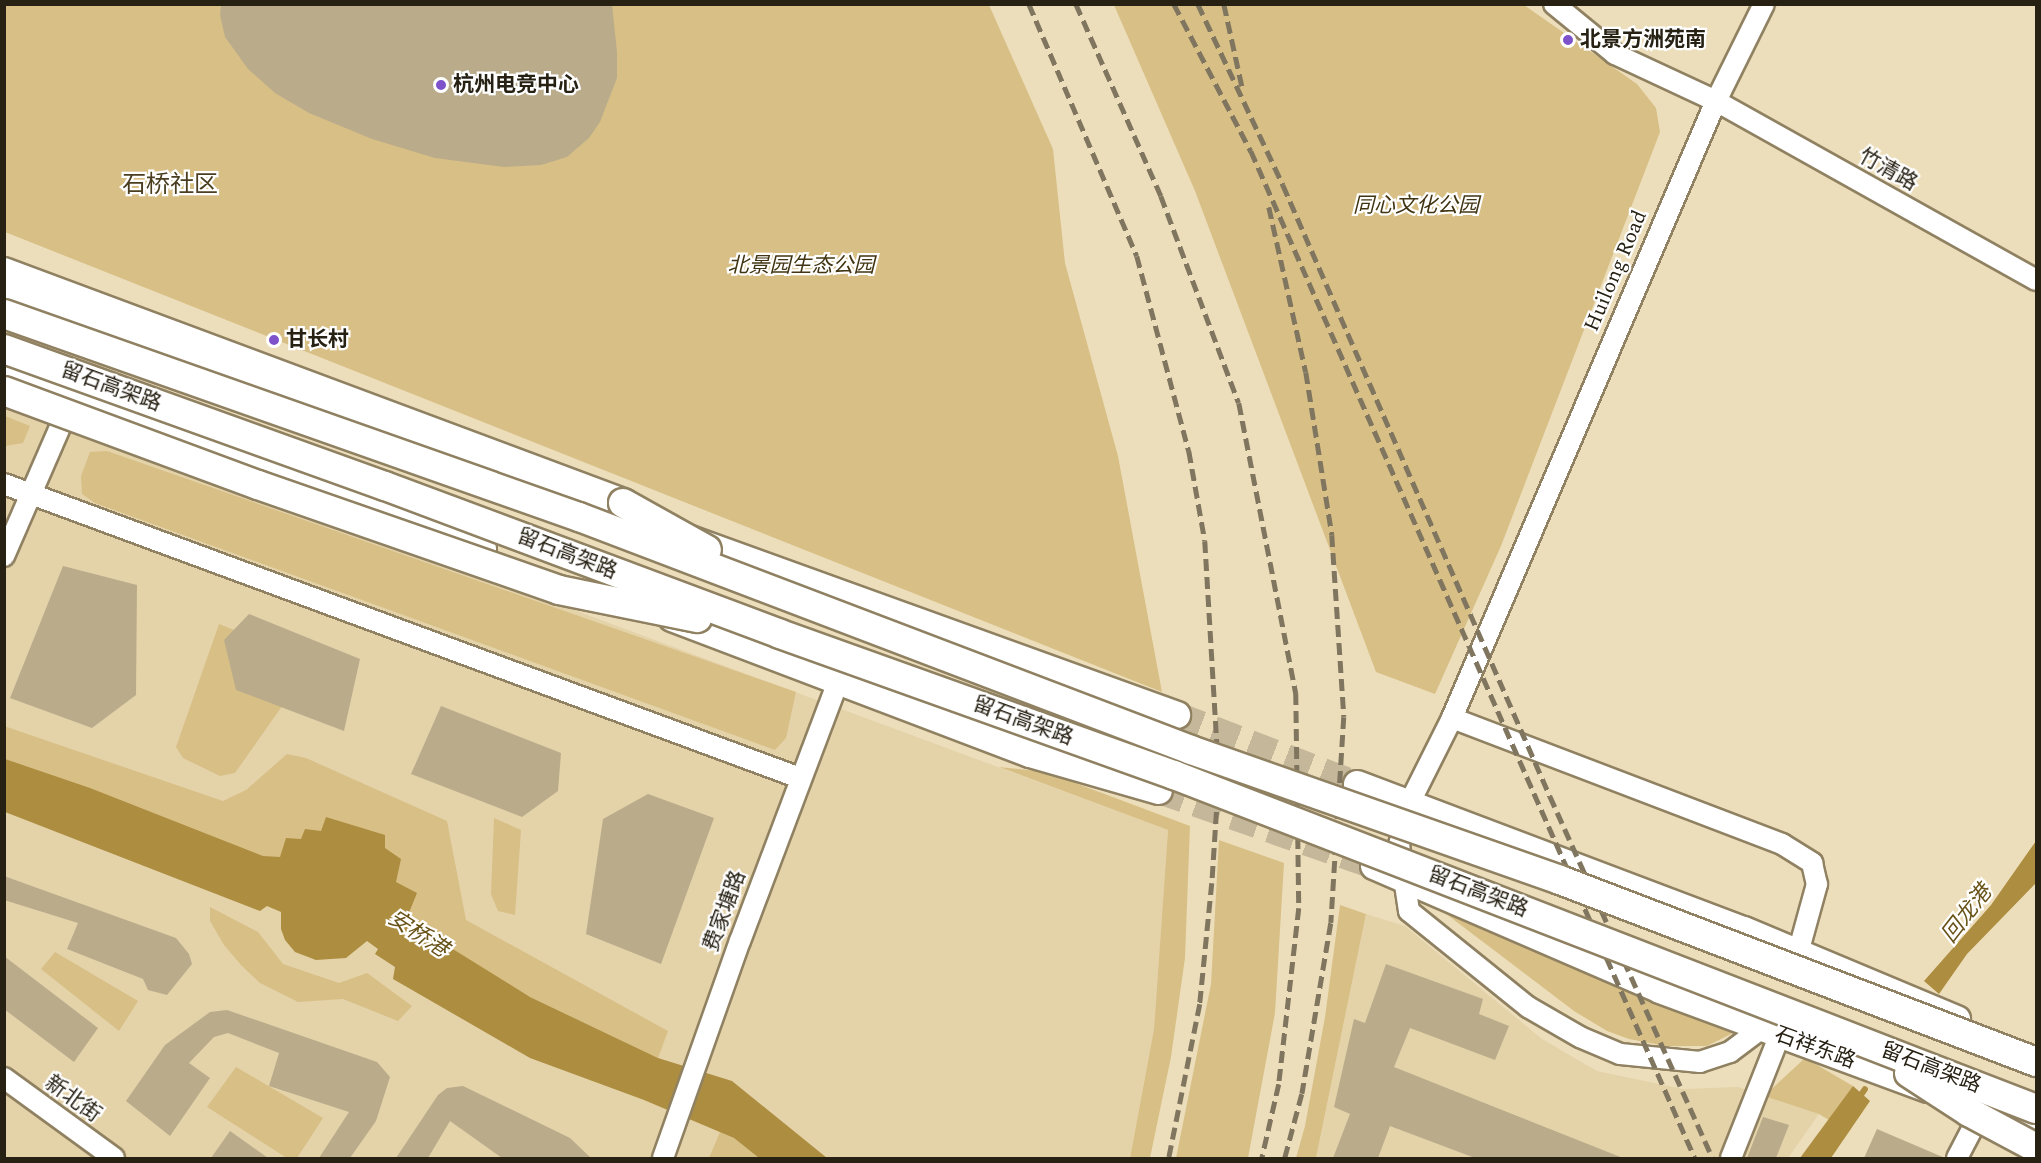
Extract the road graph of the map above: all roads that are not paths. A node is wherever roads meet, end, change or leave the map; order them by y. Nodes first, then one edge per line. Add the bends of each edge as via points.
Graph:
1 (1554, 4) edge
2 (1764, 4) edge
3 (1716, 101) junction
4 (4, 272) edge
5 (2037, 280) edge
6 (4, 295) edge
7 (4, 314) edge
8 (4, 349) edge
9 (4, 374) edge
10 (4, 391) edge
11 (72, 398) junction
12 (4, 484) edge
13 (31, 494) junction
14 (4, 556) edge
15 (788, 595) junction
16 (780, 634) junction
17 (838, 681) junction
18 (1178, 715) tunnel mouth
19 (1452, 718) junction
20 (800, 778) junction
21 (1357, 784) tunnel mouth
22 (1159, 791) tunnel mouth
23 (1409, 804) junction
24 (1374, 866) tunnel mouth
25 (1404, 880) junction
26 (1793, 960) junction
27 (1771, 1031) junction
28 (1860, 1041) junction
29 (2037, 1044) edge
30 (2037, 1054) edge
31 (2037, 1062) edge
32 (4, 1078) edge
33 (2037, 1109) edge
34 (1982, 1110) junction
35 (2037, 1130) edge
36 (2037, 1148) edge
37 (114, 1158) edge
38 (663, 1158) edge
39 (1731, 1158) edge
40 (1957, 1158) edge

1 - 3 street, 竹清路 via 1615,54
2 - 3 street, Huilong Road
3 - 5 street, 竹清路
3 - 19 street, Huilong Road
4 - 15 highway, bridge via 623,502
6 - 18 main road
7 - 15 highway, 留石高架路, bridge
8 - 16 highway, 留石高架路, bridge
9 - 11 main road
10 - 16 highway, bridge via 559,590
11 - 13 street
11 - 17 main road
12 - 13 street
13 - 14 street
13 - 20 street
15 - 26 highway, 留石高架路, bridge via 1191,750
16 - 28 highway, 留石高架路, bridge via 1174,774
17 - 20 street, 费家塘路
17 - 22 main road via 1030,754
19 - 23 street, Huilong Road
19 - 26 street via 1782,843 1812,863 1817,884
20 - 38 street, 费家塘路
21 - 23 main road
23 - 25 street, Huilong Road via 1399,845
23 - 26 main road via 1744,930
24 - 25 main road, 石祥东路
25 - 27 main road, 石祥东路 via 1660,990
25 - 27 street, Huilong Road via 1409,911 1519,1000 1620,1054 1700,1062
26 - 29 highway, bridge
26 - 30 main road via 1908,997
26 - 31 highway, 留石高架路, bridge
27 - 34 main road, 石祥东路
27 - 39 street
28 - 33 highway, 留石高架路, bridge
28 - 36 highway, bridge via 1969,1112
32 - 37 street, 新北街
34 - 35 main road, 石祥东路
34 - 40 street

